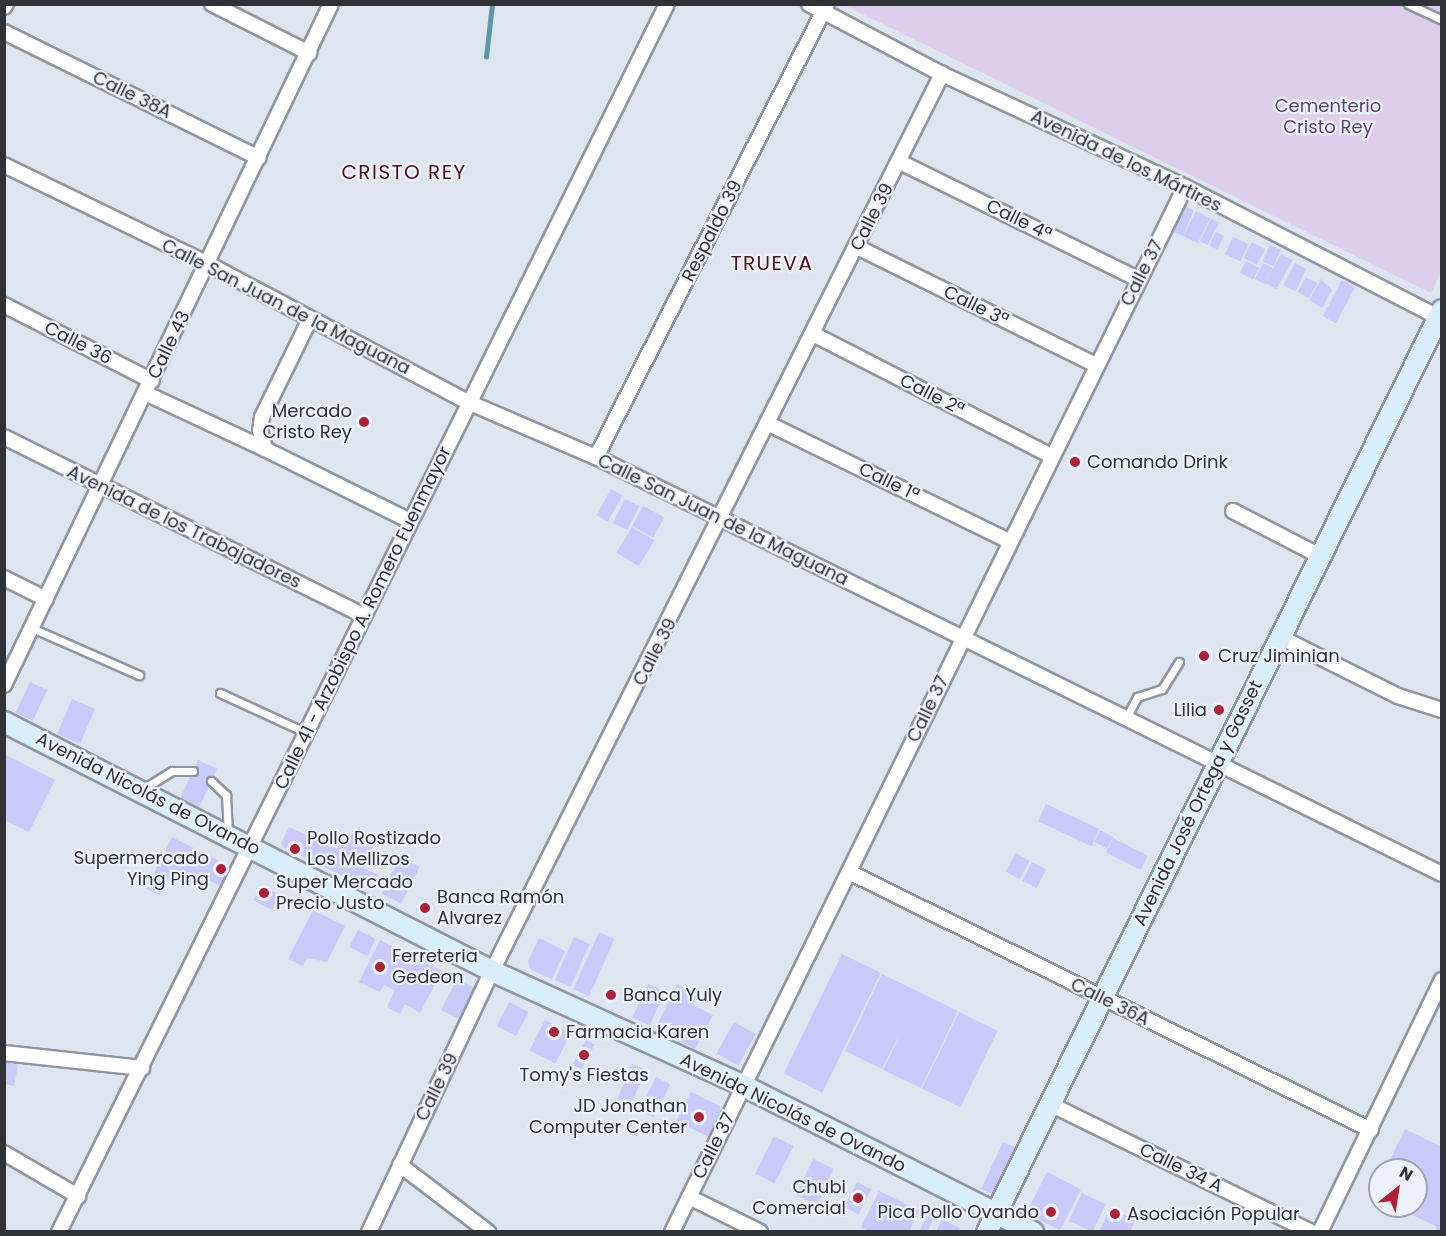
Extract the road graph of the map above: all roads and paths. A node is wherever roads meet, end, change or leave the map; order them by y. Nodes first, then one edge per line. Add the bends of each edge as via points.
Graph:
1 (212, 4) edge
2 (331, 4) edge
3 (667, 4) edge
4 (809, 4) edge
5 (1408, 4) edge
6 (825, 8) edge
7 (1442, 21) edge
8 (4, 32) edge
9 (309, 53) junction
10 (942, 74) junction
11 (259, 158) junction
12 (900, 162) junction
13 (4, 165) edge
14 (1185, 187) junction
15 (857, 247) junction
16 (208, 264) junction
17 (1138, 279) junction
18 (4, 304) edge
19 (1440, 316) edge
20 (310, 319) junction
21 (813, 334) junction
22 (1096, 365) junction
23 (148, 387) junction
24 (468, 402) junction
25 (769, 423) junction
26 (4, 437) edge
27 (265, 449) junction
28 (1051, 456) junction
29 (596, 457) junction
30 (100, 487) junction
31 (1233, 511) dead end
32 (722, 519) junction
33 (410, 521) junction
34 (1009, 541) junction
35 (1320, 556) junction
36 (4, 578) edge
37 (46, 599) junction
38 (364, 616) junction
39 (32, 628) junction
40 (1280, 637) junction
41 (963, 638) junction
42 (1179, 662) dead end
43 (139, 675) dead end
44 (4, 685) edge
45 (220, 693) dead end
46 (1442, 710) edge
47 (1126, 718) junction
48 (4, 722) edge
49 (307, 733) junction
50 (1218, 764) junction
51 (193, 771) dead end
52 (211, 782) dead end
53 (141, 790) junction
54 (229, 835) junction
55 (252, 846) junction
56 (849, 872) junction
57 (1442, 874) edge
58 (492, 971) junction
59 (1442, 980) edge
60 (1102, 999) junction
61 (4, 1053) edge
62 (142, 1068) junction
63 (744, 1086) junction
64 (1050, 1104) junction
65 (1371, 1130) junction
66 (4, 1153) edge
67 (400, 1165) junction
68 (78, 1196) junction
69 (689, 1197) junction
70 (996, 1213) junction
71 (60, 1232) edge
72 (369, 1232) edge
73 (488, 1232) edge
74 (672, 1232) edge
75 (760, 1232) edge
76 (987, 1232) edge
77 (1033, 1232) edge
78 (1311, 1232) edge
79 (1320, 1232) edge

1 - 9 street
2 - 9 street, Calle 43
3 - 24 street, Calle 41 - Arzobispo A. Romero Fuenmayor
4 - 6 street, Avenida de los Mártires
5 - 7 lane
6 - 10 street, Avenida de los Mártires
6 - 29 street, Respaldo 39
8 - 11 street, Calle 38A
9 - 11 street, Calle 43
10 - 12 street, Calle 39
10 - 14 street, Avenida de los Mártires
11 - 16 street, Calle 43
12 - 15 street, Calle 39
12 - 17 street, Calle 4ª
13 - 16 street, Calle San Juan de la Maguana
14 - 17 street, Calle 37
14 - 19 street, Avenida de los Mártires
15 - 21 street, Calle 39
15 - 22 street, Calle 3ª
16 - 20 street, Calle San Juan de la Maguana
16 - 23 street, Calle 43
17 - 22 street, Calle 37
18 - 23 street, Calle 36
19 - 35 street, Avenida José Ortega y Gasset
20 - 24 street, Calle San Juan de la Maguana
20 - 27 street via 262,417 260,431
21 - 25 street, Calle 39
21 - 28 street, Calle 2ª
22 - 28 street, Calle 37
23 - 27 street, Calle 36
23 - 30 street, Calle 43
24 - 29 street, Calle San Juan de la Maguana
24 - 33 street, Calle 41 - Arzobispo A. Romero Fuenmayor
25 - 32 street, Calle 39
25 - 34 street, Calle 1ª
26 - 30 street, Avenida de los Trabajadores
27 - 33 street, Calle 36
28 - 34 street, Calle 37
29 - 32 street, Calle San Juan de la Maguana
30 - 37 street, Calle 43
30 - 38 street, Avenida de los Trabajadores
31 - 35 street
32 - 41 street, Calle San Juan de la Maguana
32 - 58 street, Calle 39
33 - 38 street, Calle 41 - Arzobispo A. Romero Fuenmayor
34 - 41 street, Calle 37
35 - 40 street, Avenida José Ortega y Gasset
36 - 37 street
37 - 39 street, Calle 43
38 - 49 street, Calle 41 - Arzobispo A. Romero Fuenmayor
39 - 43 lane
39 - 44 street, Calle 43
40 - 46 street via 1398,696
40 - 50 street, Avenida José Ortega y Gasset
41 - 47 street, Calle San Juan de la Maguana
41 - 56 street, Calle 37
42 - 47 lane via 1162,689 1137,697
45 - 49 lane
47 - 50 street, Calle San Juan de la Maguana
48 - 53 street, Avenida Nicolás de Ovando
49 - 55 street, Calle 41 - Arzobispo A. Romero Fuenmayor
50 - 57 street, Calle San Juan de la Maguana
50 - 60 street, Avenida José Ortega y Gasset
51 - 53 lane via 172,771
52 - 54 lane via 226,795
53 - 54 street, Avenida Nicolás de Ovando
54 - 55 street, Avenida Nicolás de Ovando
55 - 58 street, Avenida Nicolás de Ovando
55 - 62 street, Calle 41 - Arzobispo A. Romero Fuenmayor
56 - 60 street, Calle 36A
56 - 63 street, Calle 37
58 - 63 street, Avenida Nicolás de Ovando
58 - 67 street, Calle 39
59 - 65 street
60 - 64 street, Avenida José Ortega y Gasset
60 - 65 street, Calle 36A
61 - 62 street
62 - 68 street, Calle 41 - Arzobispo A. Romero Fuenmayor
63 - 69 street, Calle 37
63 - 70 street, Avenida Nicolás de Ovando
64 - 70 street, Avenida José Ortega y Gasset
64 - 78 street, Calle 34 A
65 - 79 street
66 - 68 street
67 - 72 street, Calle 39
67 - 73 street
68 - 71 street, Calle 41 - Arzobispo A. Romero Fuenmayor
69 - 74 street, Calle 37
69 - 75 street
70 - 76 street, Avenida José Ortega y Gasset
70 - 77 street, Avenida Nicolás de Ovando

